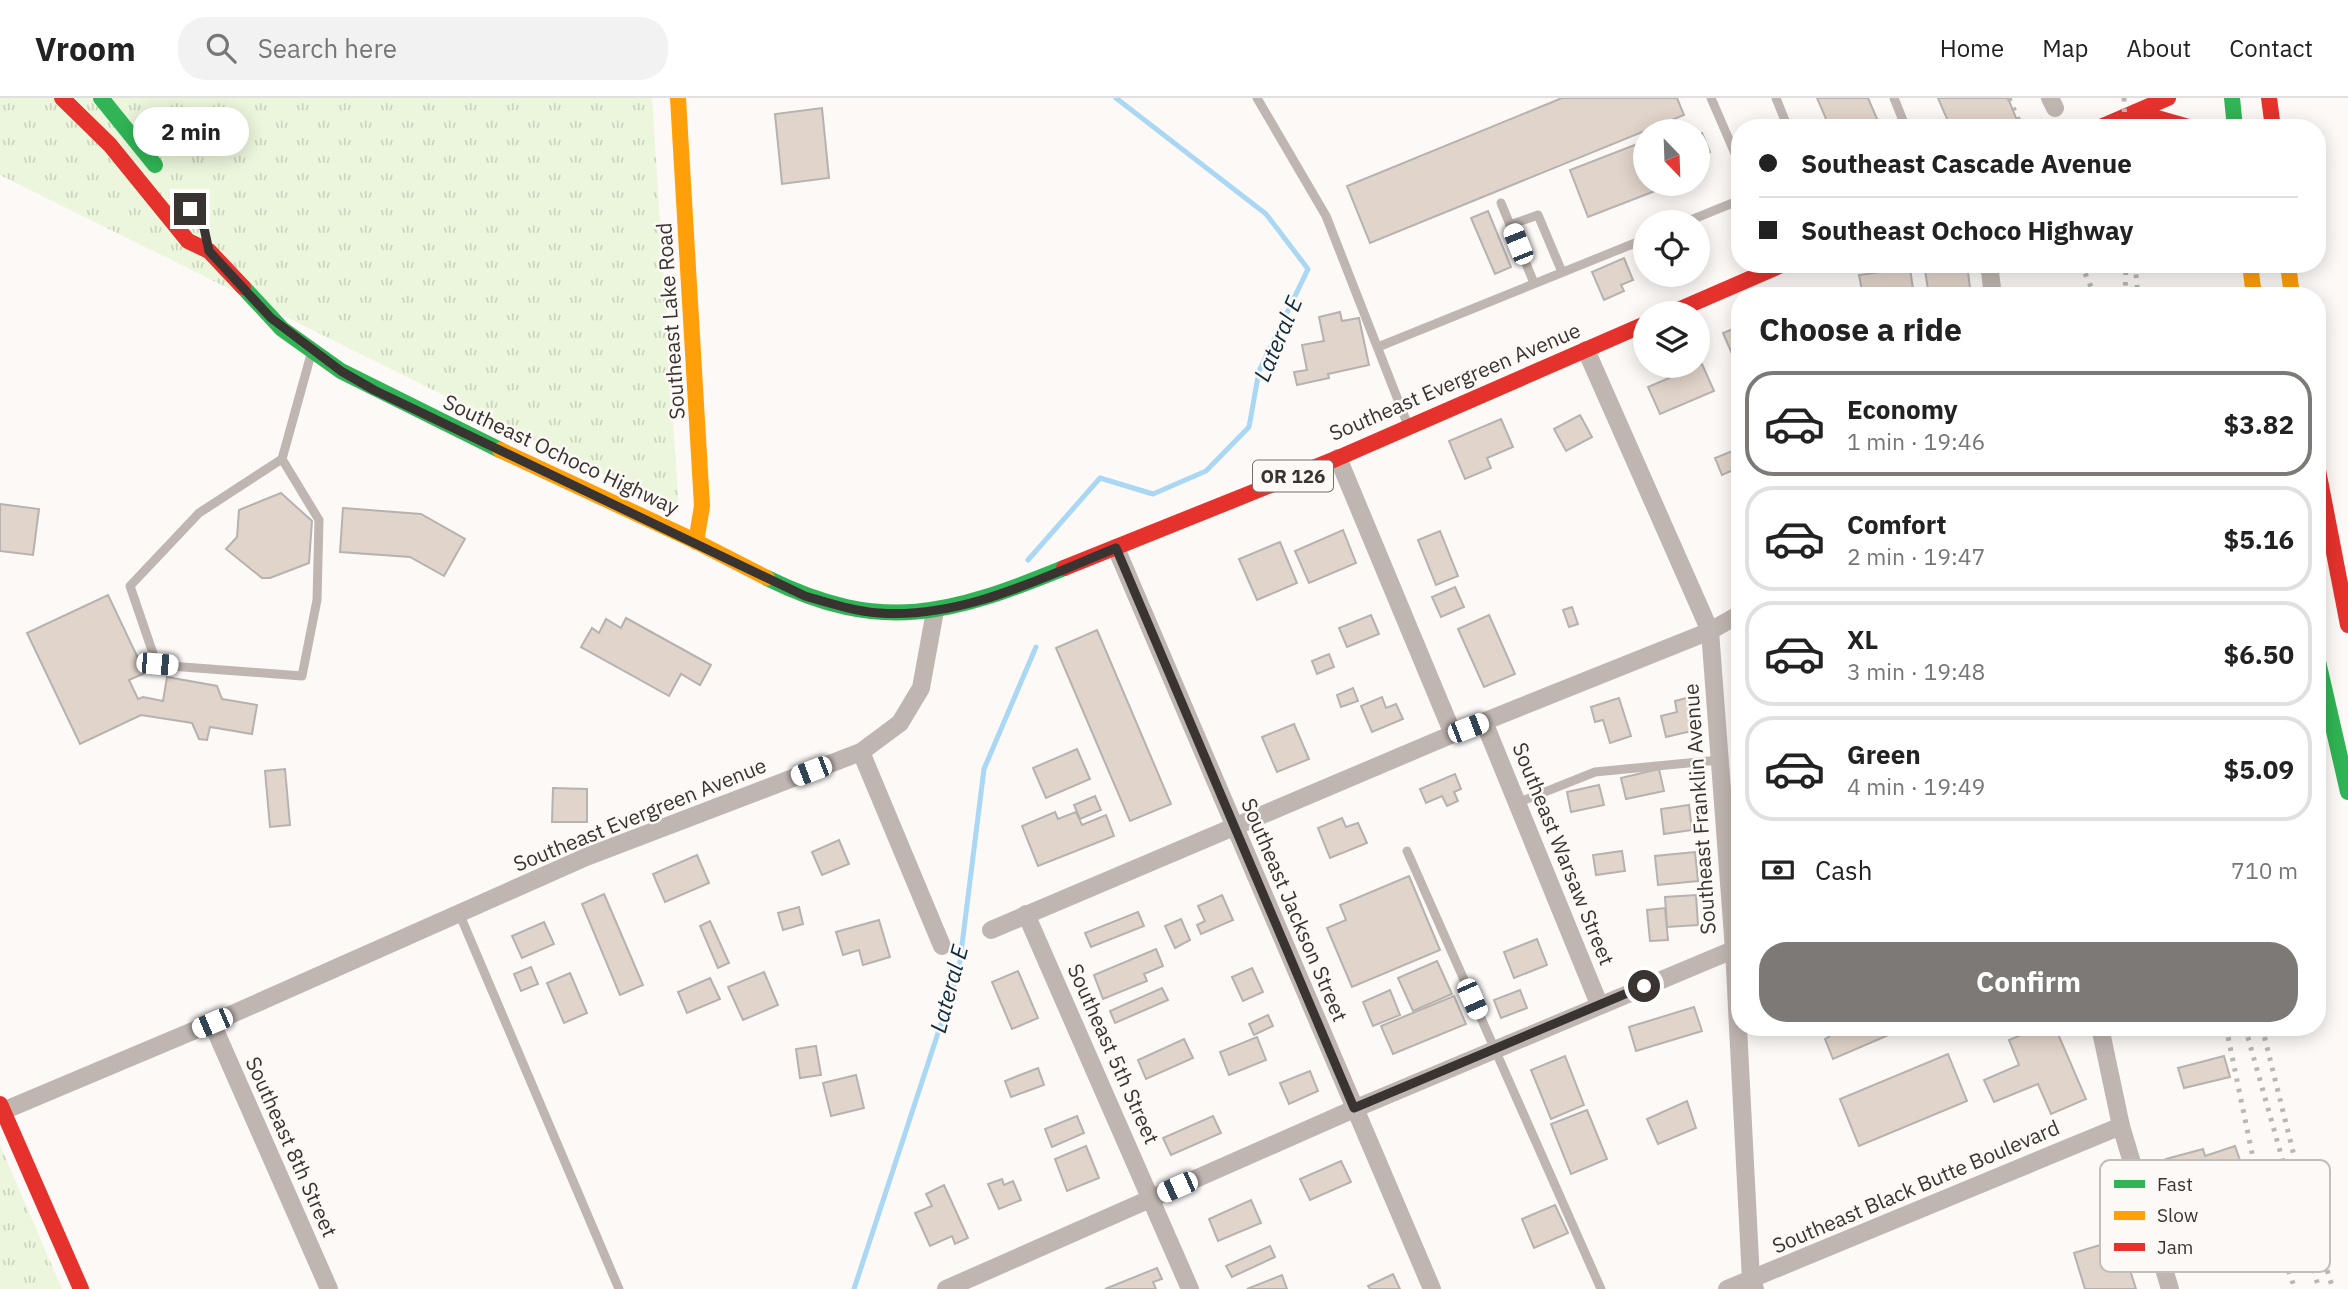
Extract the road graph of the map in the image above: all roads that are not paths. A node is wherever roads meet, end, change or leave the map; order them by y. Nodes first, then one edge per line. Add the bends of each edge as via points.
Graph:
1 (62, 98) edge
2 (101, 98) edge
3 (678, 98) edge
4 (1257, 98) edge
5 (1711, 98) edge
6 (1776, 98) edge
7 (1894, 98) edge
8 (2168, 98) edge
9 (2232, 98) edge
10 (2269, 98) edge
11 (2130, 114) junction
12 (1784, 119) edge
13 (1902, 119) edge
14 (2119, 119) edge
15 (2152, 119) edge
16 (2234, 119) edge
17 (2272, 119) edge
18 (1731, 144) edge
19 (163, 175) dead end
20 (1501, 203) dead end
21 (1731, 204) edge
22 (1710, 212) edge
23 (1510, 225) junction
24 (204, 228) dead end
25 (1633, 244) edge
26 (209, 251) junction
27 (1562, 272) junction
28 (1763, 273) edge
29 (1534, 283) junction
30 (1699, 301) edge
31 (1633, 329) edge
32 (1378, 347) junction
33 (312, 350) junction
34 (1586, 350) junction
35 (1408, 425) junction
36 (1338, 458) junction
37 (282, 459) junction
38 (2326, 511) edge
39 (696, 542) junction
40 (1116, 548) junction
41 (935, 611) junction
42 (1731, 619) edge
43 (2348, 625) edge
44 (1710, 631) junction
45 (2326, 696) edge
46 (1484, 722) junction
47 (1453, 734) junction
48 (861, 752) junction
49 (1719, 760) junction
50 (2348, 792) edge
51 (1517, 803) junction
52 (1234, 829) junction
53 (1407, 851) dead end
54 (1731, 885) edge
55 (459, 913) junction
56 (1026, 915) junction
57 (991, 930) dead end
58 (942, 946) dead end
59 (1731, 950) edge
60 (1599, 1004) junction
61 (212, 1023) junction
62 (1741, 1036) edge
63 (2102, 1036) edge
64 (1494, 1049) junction
65 (1, 1107) edge
66 (1354, 1108) junction
67 (2121, 1126) junction
68 (2131, 1160) edge
69 (1152, 1199) junction
70 (2165, 1272) edge
71 (1753, 1284) edge
72 (950, 1288) edge
73 (81, 1289) edge
74 (328, 1289) edge
75 (619, 1289) edge
76 (1190, 1289) edge
77 (1432, 1289) edge
78 (1601, 1289) edge
79 (1727, 1289) edge
80 (2170, 1289) edge

1 - 26 main road, Southeast Ochoco Highway / OR 126 via 110,145 188,241
2 - 19 main road
3 - 39 main road, Southeast Lake Road via 702,506
4 - 32 lane via 1326,216
5 - 18 lane
6 - 12 lane
7 - 13 lane
8 - 11 main road
9 - 16 main road
10 - 17 main road
11 - 14 main road
11 - 15 main road
20 - 23 lane
21 - 22 lane
23 - 27 lane via 1538,215
23 - 29 lane
24 - 26 main road
25 - 27 lane
26 - 33 main road, Southeast Ochoco Highway / OR 126 via 282,328
27 - 29 lane
28 - 30 main road
29 - 32 lane
31 - 34 main road, Southeast Evergreen Avenue / OR 126
32 - 35 lane
33 - 37 lane
33 - 39 main road, Southeast Ochoco Highway / OR 126 via 374,390
34 - 35 main road, Southeast Evergreen Avenue / OR 126
34 - 44 street, Southeast Franklin Avenue
35 - 36 main road, Southeast Evergreen Avenue / OR 126
36 - 40 main road, Southeast Evergreen Avenue / OR 126
36 - 47 street
37 - 37 lane via 319,520 317,600 302,676 157,664 130,586 199,513
38 - 43 main road
39 - 41 main road, Southeast Ochoco Highway / OR 126 via 805,596 848,609
40 - 41 main road, Southeast Evergreen Avenue / OR 126 via 990,598
40 - 52 street, Southeast Jackson Street
41 - 48 street, Southeast Evergreen Avenue via 921,688 900,723
42 - 44 street
44 - 46 street
44 - 49 street, Southeast Franklin Avenue
45 - 50 main road
46 - 47 street
46 - 51 street, Southeast Warsaw Street
47 - 52 street
48 - 55 street, Southeast Evergreen Avenue via 586,857
48 - 58 street
49 - 51 lane via 1595,772
49 - 54 street, Southeast Franklin Avenue
51 - 60 street, Southeast Warsaw Street
52 - 56 street
52 - 66 street, Southeast Jackson Street
53 - 64 lane
55 - 61 street, Southeast Evergreen Avenue
55 - 75 lane
56 - 57 street
56 - 69 street, Southeast 5th Street
59 - 60 street
60 - 64 street
61 - 65 street, Southeast Evergreen Avenue
61 - 74 street, Southeast 8th Street
62 - 71 street, Southeast Franklin Avenue
63 - 67 street
64 - 66 street
64 - 78 lane
65 - 73 main road
66 - 69 street
66 - 77 street, Southeast Jackson Street
67 - 68 street
67 - 71 street, Southeast Black Butte Boulevard
69 - 72 street
69 - 76 street, Southeast 5th Street
70 - 80 street
71 - 79 street, Southeast Black Butte Boulevard

